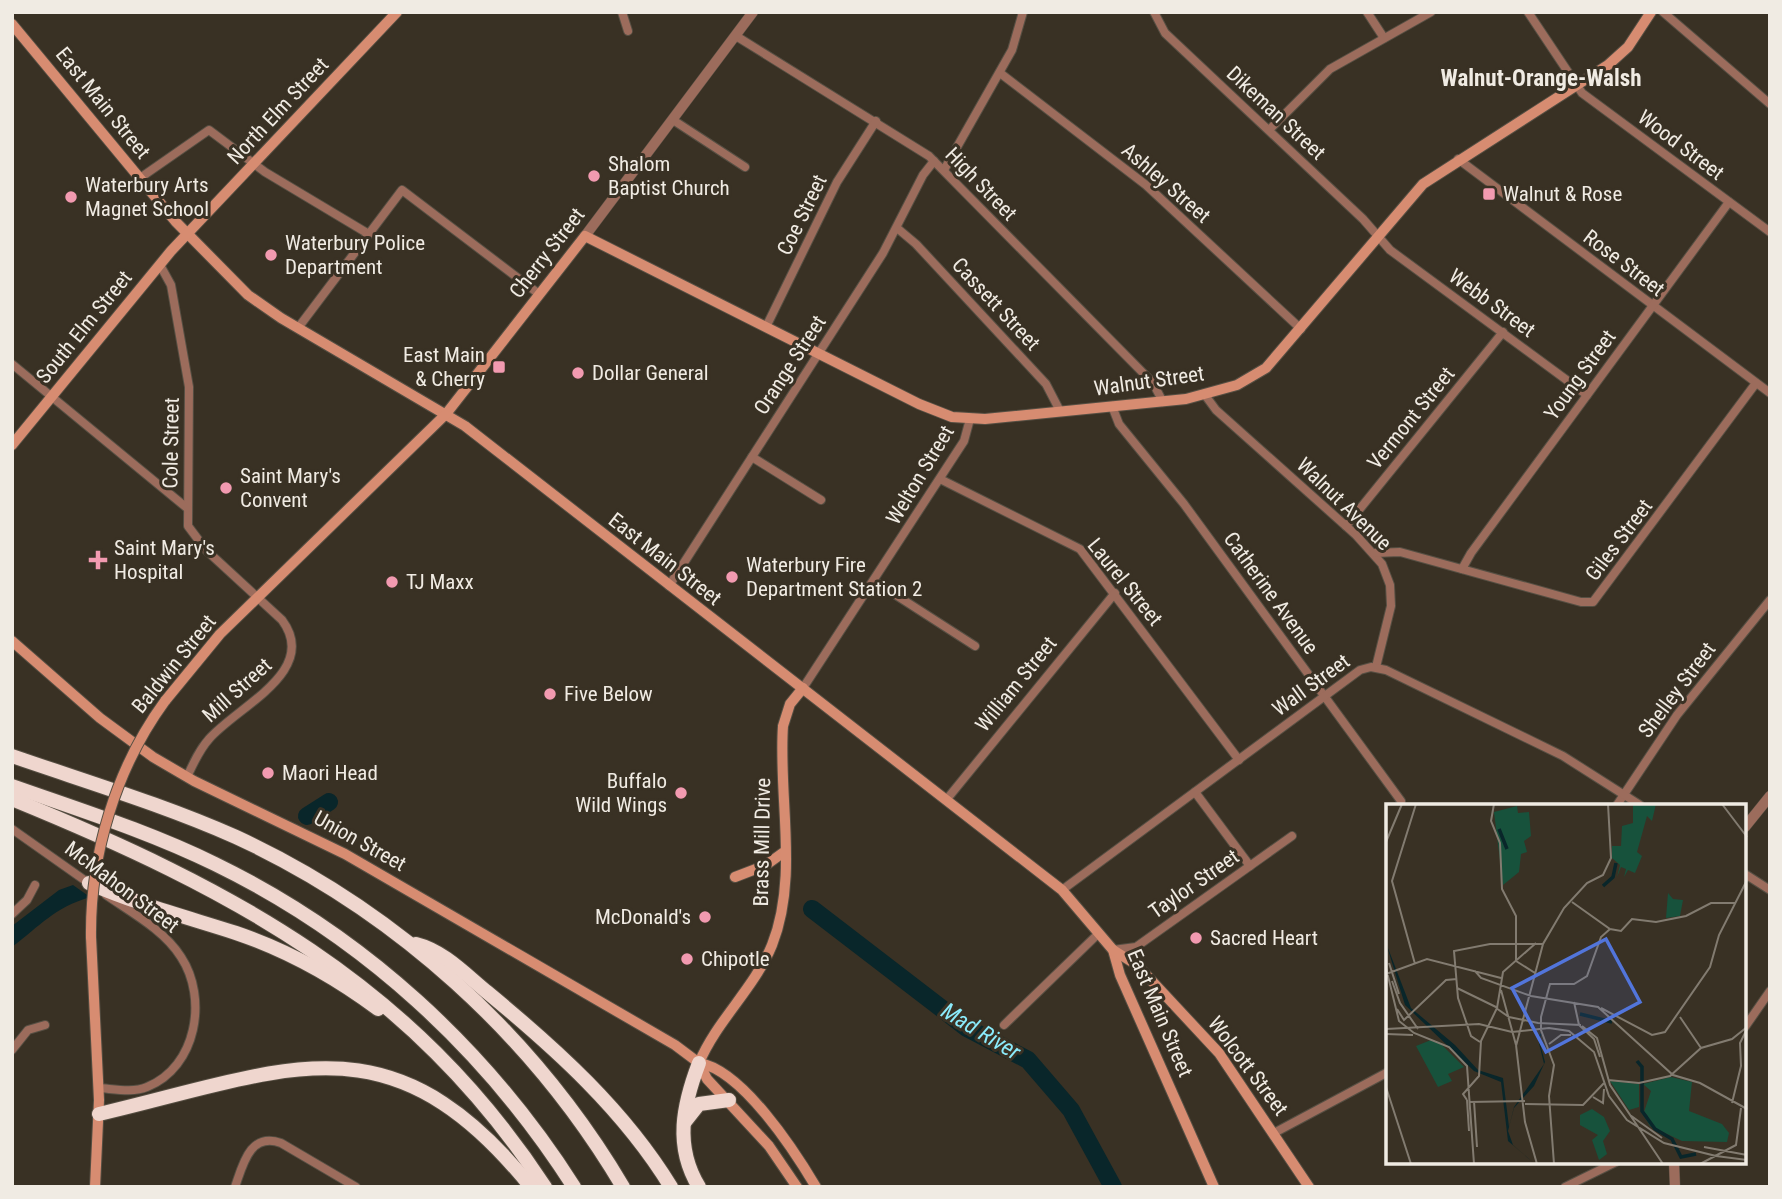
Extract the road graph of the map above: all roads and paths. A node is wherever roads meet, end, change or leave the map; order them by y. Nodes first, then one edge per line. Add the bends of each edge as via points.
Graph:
1 (397, 12) edge
2 (622, 12) edge
3 (753, 12) edge
4 (1023, 12) edge
5 (1154, 12) edge
6 (1367, 12) edge
7 (1431, 12) edge
8 (1528, 12) edge
9 (1651, 12) edge
10 (1664, 12) edge
11 (12, 24) edge
12 (628, 31) dead end
13 (736, 36) junction
14 (1384, 38) junction
15 (1000, 73) junction
16 (1576, 86) junction
17 (1770, 103) edge
18 (673, 120) junction
19 (876, 121) junction
20 (1269, 130) junction
21 (1458, 159) junction
22 (934, 161) junction
23 (254, 165) junction
24 (745, 167) dead end
25 (944, 170) junction
26 (140, 178) junction
27 (1729, 202) junction
28 (897, 228) junction
29 (1770, 232) edge
30 (368, 233) junction
31 (187, 235) junction
32 (585, 236) junction
33 (1378, 237) junction
34 (160, 265) junction
35 (539, 294) junction
36 (1652, 306) junction
37 (766, 327) junction
38 (298, 328) junction
39 (1301, 329) junction
40 (1503, 332) junction
41 (818, 354) junction
42 (12, 364) edge
43 (1756, 383) junction
44 (1770, 393) edge
45 (1205, 395) junction
46 (1587, 395) junction
47 (53, 397) junction
48 (1163, 402) junction
49 (1112, 406) junction
50 (1060, 411) junction
51 (446, 414) junction
52 (970, 419) junction
53 (12, 445) edge
54 (752, 457) junction
55 (940, 479) junction
56 (821, 500) dead end
57 (187, 508) junction
58 (1346, 526) junction
59 (1374, 553) junction
60 (1462, 569) junction
61 (874, 581) junction
62 (669, 586) junction
63 (1115, 593) junction
64 (257, 597) junction
65 (1770, 600) edge
66 (12, 641) edge
67 (975, 646) dead end
68 (1376, 667) junction
69 (803, 688) junction
70 (1324, 697) junction
71 (12, 756) edge
72 (1239, 760) junction
73 (187, 777) junction
74 (12, 786) edge
75 (1195, 792) junction
76 (1624, 795) junction
77 (1770, 796) edge
78 (12, 799) edge
79 (947, 799) junction
80 (1401, 801) dead end
81 (1618, 804) edge
82 (1638, 804) edge
83 (1747, 825) edge
84 (12, 829) edge
85 (1292, 836) dead end
86 (784, 852) junction
87 (1250, 866) junction
88 (1747, 875) edge
89 (735, 877) dead end
90 (89, 883) junction
91 (36, 885) dead end
92 (1062, 890) junction
93 (1770, 890) edge
94 (12, 914) edge
95 (1099, 933) junction
96 (408, 943) junction
97 (1113, 950) junction
98 (1770, 991) edge
99 (1747, 1024) edge
100 (45, 1025) dead end
101 (1004, 1026) dead end
102 (418, 1036) junction
103 (12, 1050) edge
104 (699, 1063) junction
105 (1386, 1073) edge
106 (99, 1088) junction
107 (729, 1100) junction
108 (99, 1114) junction
109 (682, 1128) junction
110 (1274, 1133) junction
111 (1612, 1164) edge
112 (1674, 1164) edge
113 (95, 1187) edge
114 (235, 1187) edge
115 (356, 1187) edge
116 (531, 1187) edge
117 (545, 1187) edge
118 (574, 1187) edge
119 (623, 1187) edge
120 (671, 1187) edge
121 (699, 1187) edge
122 (797, 1187) edge
123 (816, 1187) edge
124 (1214, 1187) edge
125 (1310, 1187) edge
126 (1565, 1187) edge
127 (1675, 1187) edge

1 - 23 main road, North Elm Street
2 - 12 street
3 - 13 street, Cherry Street
4 - 15 street via 1019,36
5 - 20 street, Dikeman Street via 1164,33
6 - 14 street
7 - 14 street
8 - 16 street, Wood Street
9 - 16 main road, Walnut Street via 1621,55
10 - 17 street
11 - 26 main road, East Main Street
13 - 18 street, Cherry Street
13 - 19 street, High Street
14 - 20 street via 1323,74
15 - 25 street
15 - 39 street, Ashley Street via 1146,185
16 - 21 main road, Walnut Street
16 - 27 street, Wood Street
18 - 24 street
18 - 32 street, Cherry Street
19 - 22 street, High Street
19 - 37 street, Coe Street via 838,182
20 - 33 street, Dikeman Street
21 - 33 main road, Walnut Street via 1416,190
21 - 36 street, Rose Street
22 - 25 street, High Street
22 - 28 street, Orange Street
23 - 26 street via 207,130
23 - 30 street
23 - 31 main road, North Elm Street
25 - 48 street, High Street via 1153,383
26 - 31 main road, East Main Street
27 - 29 street, Wood Street
27 - 36 street, Young Street
28 - 41 street, Orange Street
28 - 50 street, Cassett Street via 1046,384
30 - 35 street via 404,190
30 - 38 street
31 - 34 main road, South Elm Street
31 - 38 main road, East Main Street via 247,295
32 - 35 main road, Cherry Street
32 - 37 main road, Walnut Street
33 - 39 main road, Walnut Street
33 - 40 street, Webb Street
34 - 47 main road, South Elm Street
34 - 57 street, Cole Street via 172,290 189,387
35 - 51 main road, Cherry Street
36 - 43 street, Rose Street
36 - 46 street, Young Street
37 - 41 main road, Walnut Street
38 - 51 main road, East Main Street
39 - 45 main road, Walnut Street via 1260,372
40 - 46 street, Webb Street
40 - 58 street, Vermont Street
41 - 52 main road, Walnut Street via 930,409
41 - 54 street, Orange Street
42 - 47 street
43 - 44 street, Rose Street
43 - 60 street, Giles Street via 1593,602
45 - 48 main road, Walnut Street
45 - 58 street, Walnut Avenue via 1216,410
46 - 60 street, Young Street
47 - 53 main road, South Elm Street
47 - 57 street
48 - 49 main road, Walnut Street
49 - 50 main road, Walnut Street
49 - 70 street, Catherine Avenue via 1119,424 1184,504
50 - 52 main road, Walnut Street
51 - 62 main road, East Main Street
51 - 64 main road, Baldwin Street
52 - 55 street, Welton Street via 966,437
54 - 56 street
54 - 62 street, Orange Street
55 - 61 street, Welton Street
55 - 63 street, Laurel Street via 1076,546
57 - 64 street, Cole Street via 194,537
58 - 59 street, Walnut Avenue
59 - 60 street, Giles Street via 1400,552
59 - 68 street, Walnut Avenue via 1386,571 1392,601
61 - 67 street
61 - 69 street, Welton Street
62 - 69 main road, East Main Street
63 - 72 street, Laurel Street
63 - 79 street, William Street
64 - 73 street, Mill Street via 288,628 294,646 291,662 211,737
64 - 106 main road, Baldwin Street, bridge via 165,701 134,753 107,820 96,866 90,937
65 - 76 street, Shelley Street via 1677,715
66 - 73 main road, Union Street via 119,733
68 - 70 street, Wall Street via 1363,668
68 - 76 street, Wall Street via 1563,756
69 - 79 main road, East Main Street
69 - 86 main road, Brass Mill Drive via 790,704 783,726
70 - 72 street, Wall Street
70 - 80 street, Catherine Avenue
71 - 96 highway via 239,839 327,887
72 - 75 street, Wall Street
73 - 104 main road, Union Street via 345,854 649,1029
74 - 118 highway via 193,854 265,890 328,930 389,976 466,1047 528,1120
75 - 87 street
75 - 92 street, Wall Street
76 - 81 street, Shelley Street
76 - 82 street, Wall Street
77 - 83 street
78 - 102 highway via 155,863 267,921 352,977
79 - 92 main road, East Main Street
84 - 90 street, McMahon Street
85 - 87 street, Taylor Street
86 - 89 main road
86 - 104 main road, Brass Mill Drive via 783,903 771,948 754,979 714,1031
87 - 97 street, Taylor Street via 1136,947
88 - 93 street
90 - 102 highway via 283,953 342,985
90 - 106 street, McMahon Street via 175,949 189,973 195,999 190,1041 168,1073 141,1089
91 - 94 street
92 - 95 main road, East Main Street
95 - 97 main road, East Main Street
95 - 101 street
96 - 119 highway via 460,986 527,1055 578,1119
96 - 120 highway via 443,957 556,1052 615,1111
97 - 110 main road, Wolcott Street via 1137,965 1219,1054
97 - 124 main road, East Main Street
98 - 99 street
100 - 103 street via 27,1030
102 - 117 highway via 487,1108
104 - 107 main road, Union Street via 707,1079
104 - 109 highway
104 - 123 main road, Union Street via 719,1070 759,1109
105 - 110 street
106 - 108 main road, Baldwin Street
107 - 109 highway via 699,1104
107 - 122 main road, Union Street
108 - 113 main road, Baldwin Street
108 - 116 highway via 283,1071 328,1066 360,1069 404,1082 448,1104 489,1140
109 - 121 highway via 686,1158
110 - 125 main road, Wolcott Street
111 - 126 street
112 - 127 street
114 - 115 street via 249,1151 261,1142 281,1143

